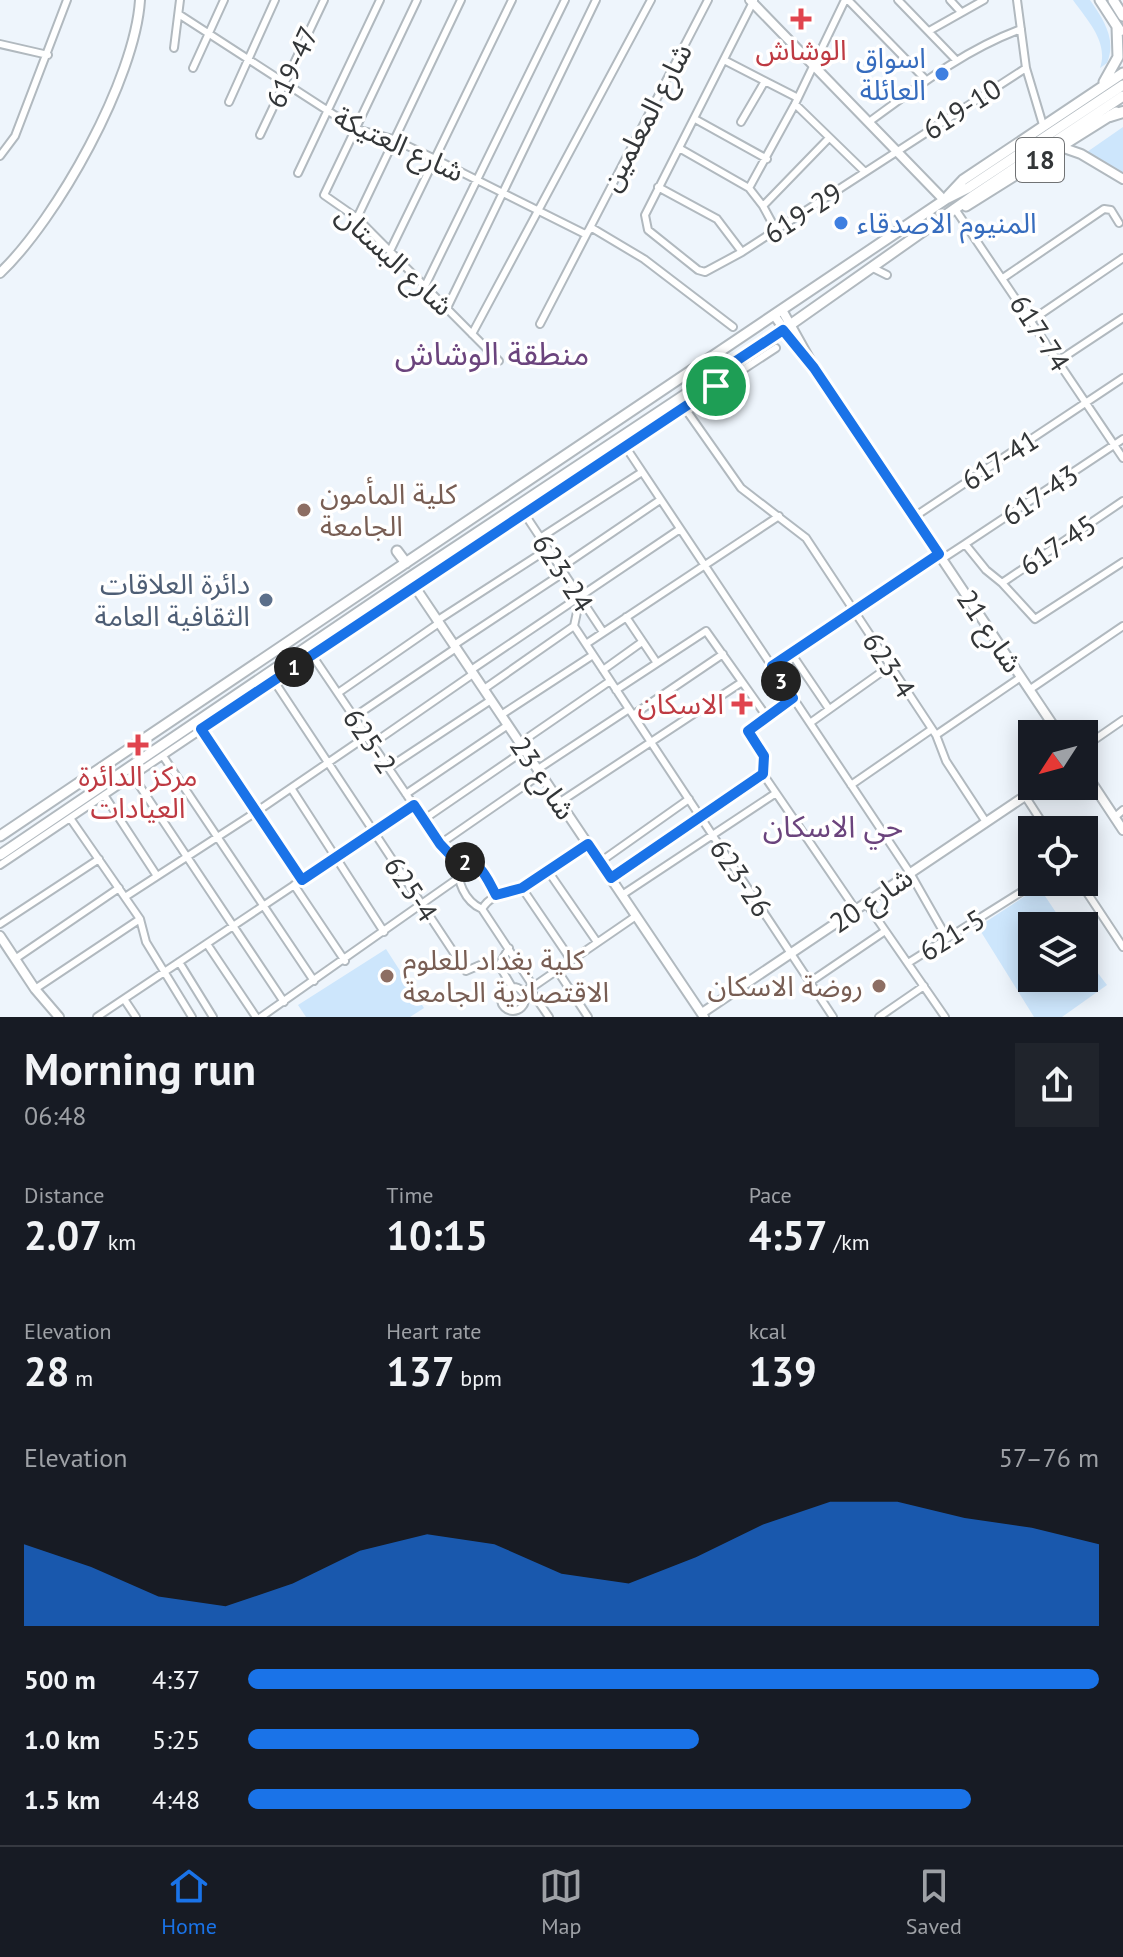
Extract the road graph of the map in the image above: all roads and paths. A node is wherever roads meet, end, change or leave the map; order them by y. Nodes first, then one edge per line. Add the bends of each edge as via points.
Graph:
1 (67, 0) edge
2 (140, 0) edge
3 (180, 0) edge
4 (224, 0) edge
5 (275, 0) edge
6 (324, 0) edge
7 (380, 0) edge
8 (417, 0) edge
9 (461, 0) edge
10 (512, 0) edge
11 (565, 0) edge
12 (596, 0) edge
13 (651, 0) edge
14 (708, 0) edge
15 (847, 0) edge
16 (898, 0) edge
17 (950, 0) edge
18 (984, 0) edge
19 (1017, 0) edge
20 (1100, 0) edge
21 (1113, 0) edge
22 (752, 1) edge
23 (961, 12) junction
24 (180, 15) junction
25 (1123, 16) edge
26 (1117, 26) junction
27 (1021, 29) junction
28 (929, 31) junction
29 (209, 33) junction
30 (1123, 36) edge
31 (0, 44) edge
32 (174, 48) dead end
33 (48, 55) junction
34 (249, 58) junction
35 (724, 60) junction
36 (956, 60) junction
37 (814, 64) junction
38 (193, 68) dead end
39 (1026, 68) junction
40 (1123, 73) edge
41 (926, 80) junction
42 (765, 81) junction
43 (285, 83) junction
44 (1123, 85) edge
45 (1094, 92) junction
46 (1123, 96) edge
47 (797, 101) junction
48 (229, 102) dead end
49 (1123, 110) edge
50 (327, 112) junction
51 (1110, 116) joint
52 (695, 119) junction
53 (741, 122) dead end
54 (869, 122) junction
55 (1043, 125) junction
56 (356, 129) junction
57 (260, 135) dead end
58 (829, 138) junction
59 (393, 139) junction
60 (1061, 147) junction
61 (679, 148) junction
62 (898, 151) junction
63 (0, 156) edge
64 (435, 159) junction
65 (767, 159) junction
66 (865, 172) junction
67 (298, 173) dead end
68 (1123, 179) edge
69 (478, 180) junction
70 (658, 187) junction
71 (749, 188) junction
72 (503, 192) junction
73 (970, 192) junction
74 (945, 200) junction
75 (763, 206) junction
76 (955, 209) junction
77 (538, 210) junction
78 (357, 218) junction
79 (1119, 223) dead end
80 (776, 230) junction
81 (585, 234) junction
82 (390, 251) junction
83 (742, 252) junction
84 (1123, 258) edge
85 (873, 268) junction
86 (0, 273) edge
87 (887, 275) dead end
88 (1003, 278) junction
89 (425, 286) junction
90 (447, 308) junction
91 (778, 312) junction
92 (1123, 318) edge
93 (1032, 320) junction
94 (540, 324) dead end
95 (733, 327) dead end
96 (787, 327) junction
97 (472, 334) junction
98 (776, 348) dead end
99 (499, 361) dead end
100 (1058, 361) junction
101 (721, 371) junction
102 (1123, 378) edge
103 (716, 386) junction
104 (1086, 403) junction
105 (684, 407) junction
106 (1123, 439) edge
107 (1114, 445) junction
108 (625, 446) junction
109 (1123, 458) edge
110 (642, 472) junction
111 (660, 500) junction
112 (1123, 501) edge
113 (524, 513) junction
114 (779, 516) junction
115 (914, 517) junction
116 (680, 529) junction
117 (540, 538) junction
118 (471, 543) junction
119 (965, 544) junction
120 (548, 549) junction
121 (397, 551) dead end
122 (940, 557) junction
123 (1123, 562) edge
124 (406, 563) junction
125 (705, 567) junction
126 (562, 570) junction
127 (412, 582) junction
128 (1002, 583) junction
129 (580, 598) junction
130 (362, 610) junction
131 (854, 611) junction
132 (626, 617) junction
133 (438, 622) junction
134 (574, 626) junction
135 (1123, 626) edge
136 (353, 628) junction
137 (603, 632) junction
138 (642, 642) junction
139 (586, 644) junction
140 (455, 646) junction
141 (791, 653) junction
142 (723, 654) junction
143 (312, 655) junction
144 (593, 655) junction
145 (657, 663) junction
146 (772, 666) junction
147 (890, 666) junction
148 (603, 670) junction
149 (472, 672) junction
150 (1021, 677) junction
151 (274, 681) junction
152 (610, 681) junction
153 (742, 682) junction
154 (484, 689) junction
155 (616, 690) junction
156 (1029, 690) junction
157 (338, 693) junction
158 (793, 698) junction
159 (491, 700) junction
160 (829, 709) junction
161 (631, 712) junction
162 (501, 715) junction
163 (354, 717) junction
164 (767, 717) junction
165 (1049, 720) edge
166 (1123, 720) edge
167 (810, 723) junction
168 (508, 725) junction
169 (201, 729) junction
170 (934, 732) junction
171 (367, 736) junction
172 (1098, 737) edge
173 (651, 742) junction
174 (372, 744) junction
175 (522, 746) junction
176 (163, 756) junction
177 (328, 763) junction
178 (388, 768) junction
179 (539, 772) junction
180 (763, 774) junction
181 (133, 776) junction
182 (851, 785) junction
183 (291, 788) junction
184 (1098, 792) edge
185 (776, 793) junction
186 (406, 794) junction
187 (104, 795) junction
188 (689, 799) junction
189 (1019, 800) edge
190 (560, 802) junction
191 (414, 805) junction
192 (1123, 810) edge
193 (256, 812) junction
194 (701, 817) junction
195 (1115, 817) junction
196 (66, 820) junction
197 (423, 820) junction
198 (986, 822) junction
199 (47, 823) junction
200 (1123, 830) edge
201 (373, 832) junction
202 (713, 835) junction
203 (0, 836) edge
204 (217, 837) junction
205 (440, 844) junction
206 (588, 844) junction
207 (0, 855) edge
208 (187, 857) junction
209 (336, 857) junction
210 (99, 859) junction
211 (600, 862) junction
212 (458, 863) junction
213 (0, 865) edge
214 (548, 871) junction
215 (910, 873) junction
216 (157, 876) junction
217 (611, 878) junction
218 (457, 879) junction
219 (302, 880) junction
220 (294, 885) junction
221 (119, 888) junction
222 (522, 888) junction
223 (1018, 894) edge
224 (496, 895) junction
225 (622, 895) junction
226 (1089, 896) edge
227 (125, 897) junction
228 (866, 903) junction
229 (421, 905) junction
230 (264, 906) junction
231 (482, 909) junction
232 (856, 910) junction
233 (636, 916) junction
234 (140, 919) junction
235 (0, 924) edge
236 (233, 926) junction
237 (885, 931) junction
238 (384, 932) junction
239 (0, 936) edge
240 (947, 938) junction
241 (597, 942) junction
242 (207, 944) junction
243 (1123, 947) edge
244 (509, 948) junction
245 (791, 954) junction
246 (15, 959) junction
247 (571, 960) junction
248 (345, 961) junction
249 (179, 962) junction
250 (908, 963) junction
251 (499, 965) junction
252 (557, 970) junction
253 (165, 972) junction
254 (314, 981) junction
255 (810, 982) junction
256 (924, 986) junction
257 (512, 987) junction
258 (35, 989) junction
259 (529, 989) junction
260 (124, 999) junction
261 (284, 1002) junction
262 (512, 1013) edge
263 (109, 1014) edge
264 (703, 1015) edge
265 (59, 1017) edge
266 (97, 1017) edge
267 (136, 1017) edge
268 (192, 1017) edge
269 (213, 1017) edge
270 (259, 1017) edge
271 (501, 1017) edge
272 (549, 1017) edge
273 (588, 1017) edge
274 (833, 1017) edge
275 (879, 1017) edge
276 (945, 1017) edge

1 - 33 street
2 - 86 street via 127,60 95,133 44,220
3 - 24 street
4 - 29 street
5 - 34 street
6 - 43 street, 619-47
7 - 50 street
8 - 56 street
9 - 59 street
10 - 64 street
11 - 69 street
12 - 72 street
13 - 77 street
14 - 81 street, شارع المعلمين
15 - 37 street
15 - 41 street
16 - 28 street
17 - 23 street
18 - 23 street
19 - 27 street
20 - 26 main road
21 - 25 main road
22 - 35 street
22 - 37 street, 619-10
23 - 28 street
24 - 29 street, شارع العتيکة
24 - 32 street
26 - 30 main road
26 - 45 main road via 1116,64
27 - 36 street
27 - 39 street
28 - 36 street
29 - 34 street, شارع العتيکة
29 - 38 street
31 - 33 street
33 - 63 street via 15,136
34 - 43 street, شارع العتيکة
34 - 48 street
35 - 42 street
35 - 52 street
36 - 41 street
37 - 47 street
37 - 54 street, 619-10
39 - 55 street
39 - 62 street, 619-10
40 - 45 main road, 18
41 - 54 street
42 - 47 street
42 - 53 street
43 - 50 street, شارع العتيکة
43 - 57 street, 619-47
44 - 73 main road
45 - 55 main road, 18
46 - 73 main road
47 - 58 street
47 - 65 street
49 - 51 highway
50 - 56 street, شارع العتيکة
50 - 67 street
51 - 60 main road, 18
52 - 61 street
52 - 65 street
54 - 62 street, 619-10
55 - 74 main road, 18 via 963,180
56 - 59 street, شارع العتيکة
56 - 78 street, شارع البستان via 324,195
58 - 66 street
58 - 75 street
59 - 64 street, شارع العتيکة
59 - 78 street
60 - 68 street
60 - 76 main road, 18
61 - 70 street
61 - 71 street
62 - 66 street, 619-29
62 - 74 street, 619-10
64 - 69 street, شارع العتيکة
64 - 82 street
65 - 71 street
66 - 80 street, 619-29
69 - 72 street, شارع العتيکة
69 - 89 street
70 - 83 street via 717,219
70 - 83 street, 619-29 via 645,215 648,230 698,270 705,272
71 - 75 street
72 - 77 street, شارع العتيکة
72 - 90 street
73 - 74 main road, 18
73 - 76 main road, 18
74 - 91 main road, 18
75 - 80 street
76 - 85 main road, 18
76 - 88 street, 617-74
77 - 81 street, شارع العتيکة
77 - 97 street
78 - 82 street, شارع البستان
79 - 88 street via 1111,210 1104,209
80 - 83 street, 619-29
81 - 94 street, شارع المعلمين
81 - 95 street, شارع العتيکة via 592,228 644,259
82 - 89 street, شارع البستان
84 - 93 street
85 - 87 street
85 - 96 main road, 18
88 - 93 street, 617-74
89 - 90 street, شارع البستان
90 - 97 street, شارع البستان
91 - 96 street, شارع 21
91 - 124 main road, 18
92 - 100 street
93 - 100 street, 617-74
96 - 101 main road, 18
96 - 115 street, شارع 21
97 - 99 street, شارع البستان
98 - 103 street
100 - 104 street, 617-74
101 - 103 main road
101 - 118 main road, 18
102 - 104 street, 617-41
103 - 105 street
104 - 107 street, 617-74
104 - 115 street, 617-41
105 - 108 street
105 - 114 street, 623-4 via 741,488
106 - 107 street, 617-43
107 - 109 street, 617-74
107 - 119 street, 617-43
108 - 110 street
108 - 113 street
110 - 111 street
110 - 117 street
111 - 116 street
111 - 126 street
112 - 128 street, 617-45
113 - 117 street, 623-24
113 - 118 street
114 - 125 street
114 - 131 street, 623-4 via 806,538
115 - 122 street, شارع 21
116 - 125 street
116 - 129 street
117 - 120 street, 623-24
118 - 127 main road, 18
119 - 122 street, 617-43
119 - 128 street
120 - 126 street, 623-24
120 - 133 street
121 - 124 main road
122 - 131 street, 617-43
122 - 150 street, شارع 21
123 - 128 street, 617-45 via 1035,619
124 - 203 main road, 18
125 - 132 street
125 - 146 street
126 - 129 street, 623-24
126 - 140 street
127 - 130 main road, 18
127 - 133 street, شارع 23
127 - 136 street
129 - 134 street
129 - 137 street, 623-24
129 - 149 street
130 - 136 main road
130 - 199 main road, 18
131 - 141 street, 617-43
131 - 147 street, 623-4
132 - 137 street
132 - 138 street
133 - 140 street, شارع 23
133 - 157 street
134 - 139 street, 623-26
134 - 154 street
135 - 156 street
136 - 143 street
137 - 139 street
138 - 145 street
138 - 148 street
139 - 144 street, 623-26
140 - 149 street, شارع 23
140 - 163 street
141 - 146 street, 617-43
141 - 160 street
142 - 145 street via 703,631
142 - 153 street
142 - 161 street
143 - 151 street
143 - 157 street, 625-2
144 - 148 street, 623-26
144 - 162 street
145 - 155 street
146 - 158 street
147 - 160 street
147 - 170 street, 623-4
148 - 152 street, 623-26
149 - 154 street, شارع 23
149 - 174 street
150 - 156 street, شارع 21
150 - 170 street
151 - 169 street
151 - 177 street, 625-4
152 - 155 street, 623-26
152 - 175 street
153 - 164 street
153 - 173 street
154 - 159 street, شارع 23
155 - 161 street, 623-26
156 - 165 street, شارع 21
157 - 163 street, 625-2
158 - 164 street
158 - 167 street
159 - 162 street, شارع 23
159 - 178 street
160 - 167 street
161 - 173 street, 623-26
161 - 179 street
162 - 168 street, شارع 23
163 - 171 street, 625-2
164 - 180 street via 748,731 764,756
166 - 172 street
167 - 182 street
168 - 175 street, شارع 23
168 - 186 street
169 - 176 street
169 - 193 street
170 - 182 street
170 - 198 street, 623-4 via 946,761
171 - 174 street, 625-2
171 - 177 street
173 - 188 street, 623-26
173 - 190 street
174 - 178 street, 625-2
175 - 179 street, شارع 23
175 - 197 street
176 - 181 street
176 - 204 street
177 - 183 street
177 - 201 street, 625-4
178 - 186 street, 625-2
179 - 190 street, شارع 23
179 - 205 street
180 - 185 street
180 - 194 street
181 - 187 street
181 - 208 street
182 - 215 street
183 - 193 street
183 - 209 street
184 - 195 street
185 - 202 street
185 - 232 street
186 - 191 street, 625-2
187 - 196 street
187 - 216 street
188 - 194 street, 623-26
188 - 211 street
189 - 198 street, شارع 20
190 - 206 street, شارع 23
191 - 197 street, 625-2
191 - 201 street
192 - 195 street
193 - 204 street
193 - 219 street
194 - 202 street, 623-26
194 - 217 street
195 - 200 street
196 - 199 main road
196 - 210 street
196 - 213 street
197 - 205 street, 625-2
198 - 215 street, شارع 20
199 - 207 main road, 18
201 - 209 street
201 - 229 street, 625-4
202 - 225 street
202 - 245 street, 623-26
204 - 208 street
204 - 230 street
205 - 212 street, 625-2
206 - 211 street, شارع 23
206 - 214 street
208 - 216 street
208 - 236 street
209 - 219 street
209 - 238 street
210 - 221 street
210 - 235 street
211 - 217 street, شارع 23
212 - 218 street
212 - 224 street, 625-2 via 476,863
214 - 222 street
214 - 241 street
215 - 228 street, شارع 20
215 - 240 street
216 - 227 street
217 - 225 street, شارع 23
218 - 229 street
218 - 231 street
219 - 220 street
220 - 230 street
220 - 248 street
221 - 227 street
221 - 246 street
222 - 224 street
222 - 247 street
223 - 240 street, 621-5
224 - 231 street
225 - 233 street, شارع 23
226 - 243 street
227 - 234 street
228 - 232 street, شارع 20
228 - 237 street
229 - 238 street
229 - 251 street, 625-4 via 466,971
230 - 236 street
230 - 254 street
231 - 244 street
232 - 245 street, شارع 20
233 - 241 street
233 - 264 street, شارع 23
234 - 253 street via 146,942
234 - 258 street
236 - 242 street
236 - 261 street
237 - 250 street
237 - 255 street
238 - 248 street
239 - 246 street
240 - 250 street, 621-5
241 - 247 street
242 - 249 street
242 - 270 street
244 - 251 street
244 - 259 street
245 - 255 street, 623-26
245 - 264 street, شارع 20
246 - 258 street
247 - 252 street
248 - 254 street
249 - 253 street
249 - 269 street
250 - 256 street
251 - 257 street
252 - 259 street
252 - 273 street
253 - 260 street
253 - 268 street
254 - 261 street
255 - 274 street, 623-26
256 - 275 street
256 - 276 street
257 - 259 street
257 - 262 street via 501,998
258 - 265 street
259 - 262 street via 525,1004
259 - 272 street
260 - 263 street
260 - 267 street
261 - 270 street
262 - 271 street
263 - 266 street

